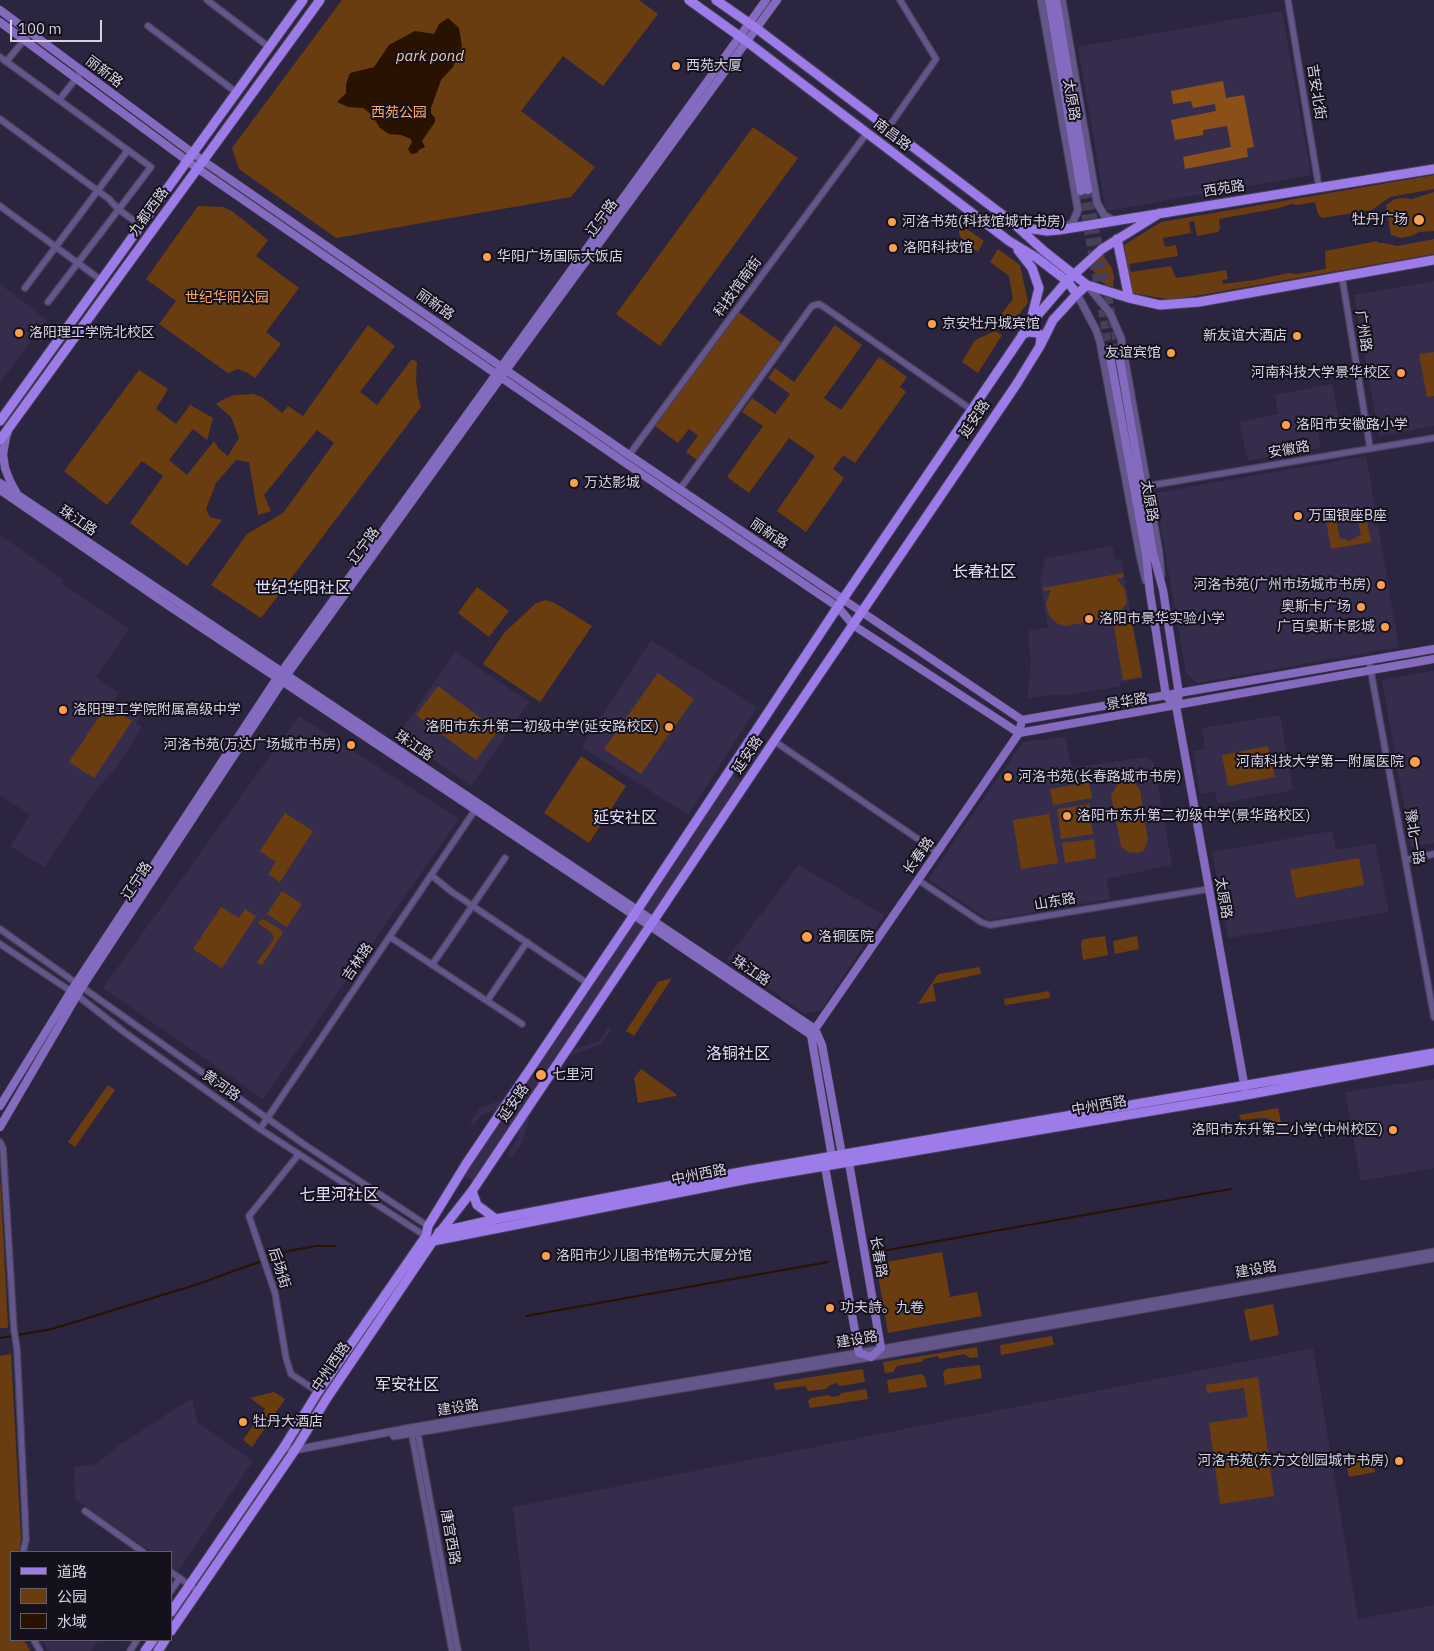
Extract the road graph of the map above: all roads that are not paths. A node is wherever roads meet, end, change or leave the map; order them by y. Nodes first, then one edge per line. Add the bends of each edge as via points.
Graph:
1 (207, 0) edge
2 (302, 0) edge
3 (320, 0) edge
4 (689, 0) edge
5 (716, 0) edge
6 (766, 0) edge
7 (777, 0) edge
8 (900, 0) edge
9 (1041, 0) edge
10 (1049, 0) edge
11 (1056, 0) edge
12 (1062, 0) edge
13 (1288, 0) edge
14 (0, 10) edge
15 (0, 22) edge
16 (752, 25) junction
17 (148, 26) dead end
18 (30, 33) junction
19 (743, 39) junction
20 (24, 40) junction
21 (269, 46) junction
22 (0, 57) edge
23 (6, 62) junction
24 (82, 71) junction
25 (76, 78) junction
26 (236, 92) junction
27 (59, 100) junction
28 (0, 119) edge
29 (888, 128) junction
30 (867, 133) junction
31 (128, 150) junction
32 (190, 157) junction
33 (200, 164) junction
34 (1434, 168) edge
35 (1319, 188) junction
36 (97, 191) junction
37 (0, 206) edge
38 (118, 209) junction
39 (1160, 213) junction
40 (1116, 221) junction
41 (1015, 224) junction
42 (140, 225) junction
43 (1064, 229) junction
44 (1005, 238) junction
45 (1117, 238) junction
46 (55, 247) junction
47 (1434, 260) edge
48 (78, 263) junction
49 (1342, 277) junction
50 (1071, 278) junction
51 (101, 280) junction
52 (1087, 285) junction
53 (25, 288) dead end
54 (1077, 294) junction
55 (1128, 298) junction
56 (48, 302) dead end
57 (1030, 324) junction
58 (1022, 334) junction
59 (1040, 346) junction
60 (1119, 354) tunnel mouth
61 (1110, 356) tunnel mouth
62 (504, 367) junction
63 (499, 375) junction
64 (972, 410) junction
65 (1, 418) edge
66 (10, 426) junction
67 (1434, 438) edge
68 (0, 440) edge
69 (1370, 448) junction
70 (629, 455) junction
71 (0, 483) edge
72 (1147, 486) junction
73 (680, 489) junction
74 (0, 490) edge
75 (0, 494) edge
76 (16, 498) junction
77 (1163, 590) junction
78 (1150, 593) junction
79 (841, 603) junction
80 (862, 611) junction
81 (853, 625) junction
82 (1434, 649) edge
83 (1434, 659) edge
84 (1369, 661) junction
85 (1371, 671) junction
86 (282, 677) junction
87 (1179, 694) junction
88 (1166, 696) junction
89 (1176, 706) junction
90 (1022, 720) junction
91 (1019, 733) junction
92 (774, 741) junction
93 (475, 810) junction
94 (937, 852) junction
95 (1434, 854) edge
96 (505, 858) dead end
97 (1405, 860) junction
98 (432, 875) junction
99 (918, 880) junction
100 (1209, 889) junction
101 (472, 906) junction
102 (635, 912) junction
103 (652, 923) junction
104 (0, 929) edge
105 (390, 937) junction
106 (527, 942) junction
107 (0, 944) edge
108 (432, 965) junction
109 (587, 983) junction
110 (79, 985) junction
111 (74, 994) junction
112 (487, 1001) junction
113 (1434, 1017) edge
114 (522, 1024) dead end
115 (813, 1032) junction
116 (1434, 1053) edge
117 (1434, 1060) edge
118 (1246, 1091) junction
119 (1, 1102) edge
120 (268, 1118) junction
121 (2, 1124) edge
122 (260, 1129) junction
123 (0, 1142) edge
124 (299, 1154) junction
125 (842, 1155) junction
126 (832, 1157) junction
127 (849, 1163) junction
128 (825, 1167) junction
129 (472, 1191) junction
130 (496, 1218) junction
131 (428, 1226) junction
132 (440, 1232) junction
133 (429, 1239) junction
134 (1434, 1252) edge
135 (1434, 1258) edge
136 (881, 1348) junction
137 (860, 1352) junction
138 (871, 1357) junction
139 (318, 1392) junction
140 (414, 1430) junction
141 (284, 1447) junction
142 (293, 1452) junction
143 (85, 1511) dead end
144 (23, 1551) edge
145 (142, 1551) edge
146 (172, 1573) edge
147 (180, 1578) junction
148 (189, 1585) junction
149 (172, 1589) edge
150 (198, 1591) junction
151 (172, 1610) edge
152 (172, 1630) edge
153 (452, 1651) edge
154 (458, 1651) edge

1 - 21 street
2 - 21 main road, 九都西路
3 - 33 main road, 九都西路
4 - 19 main road, 南昌路
5 - 16 main road, 南昌路
6 - 16 main road
7 - 16 main road
8 - 29 street via 936,58
9 - 43 street, 太原路 via 1078,210 1074,222
10 - 11 main road, 太原路 via 1084,190
12 - 40 street, 太原路 via 1097,203 1104,215
13 - 35 street, 吉安北街
14 - 18 main road, 丽新路
15 - 20 main road, 丽新路
16 - 19 main road, 辽宁路
16 - 29 main road, 南昌路
17 - 26 street
18 - 20 street
18 - 24 main road, 丽新路
19 - 30 main road, 南昌路
19 - 62 main road, 辽宁路
20 - 23 street
20 - 25 main road, 丽新路
21 - 26 main road, 九都西路
22 - 23 street
23 - 27 street
24 - 25 street
24 - 32 main road, 丽新路
25 - 27 street
25 - 32 main road, 丽新路
26 - 32 main road, 九都西路
27 - 31 street
28 - 36 street
29 - 41 main road, 南昌路
30 - 44 main road, 南昌路
30 - 70 street, 科技馆南街
31 - 36 street
31 - 38 street via 150,167
32 - 33 main road, 丽新路
32 - 42 main road, 九都西路
33 - 62 main road, 丽新路
33 - 63 main road, 丽新路
33 - 66 main road, 九都西路
34 - 35 main road, 西苑路
35 - 39 main road, 西苑路
36 - 38 street
36 - 46 street
37 - 46 street
38 - 42 street
38 - 48 street
39 - 40 main road, 西苑路
39 - 45 main road, 延安路
40 - 43 main road, 西苑路
41 - 43 main road, 西苑路 via 1047,231
41 - 44 main road via 1019,234 1016,239
41 - 50 main road, 南昌路
42 - 51 main road, 九都西路
44 - 50 main road, 南昌路
44 - 57 main road via 1032,268 1038,284
45 - 50 main road, 延安路
45 - 55 main road
46 - 48 street
46 - 53 street
47 - 49 main road
48 - 51 street
48 - 56 street
49 - 55 main road via 1199,302 1160,305
49 - 69 street, 广州路
50 - 52 main road, 南昌路
50 - 54 main road, 南昌路
50 - 57 main road, 延安路
51 - 65 main road, 九都西路
52 - 54 main road, 延安路
52 - 55 main road
52 - 72 street via 1110,313 1121,338
54 - 59 main road, 延安路 via 1053,320
54 - 78 street via 1100,342 1138,547
57 - 58 main road, 延安路
58 - 59 main road via 1038,333
58 - 64 main road, 延安路
59 - 80 main road, 延安路
60 - 77 main road, 太原路 via 1153,553
61 - 78 main road, 太原路 via 1146,554
62 - 63 main road, 辽宁路
62 - 70 main road, 丽新路
63 - 79 main road, 丽新路 via 631,467
63 - 86 main road, 辽宁路
64 - 73 street via 819,304 812,306
64 - 79 main road, 延安路
66 - 68 main road, 九都西路
66 - 76 main road via 3,454
67 - 69 street, 安徽路
69 - 72 street, 安徽路
70 - 73 main road, 丽新路
71 - 76 main road, 珠江路
72 - 77 street
73 - 79 main road, 丽新路
74 - 76 main road, 珠江路
75 - 76 main road
76 - 86 main road, 珠江路
77 - 87 main road, 太原路
78 - 88 main road, 太原路
79 - 80 main road, 丽新路
79 - 81 main road, 丽新路
79 - 102 main road, 延安路
80 - 81 main road, 延安路
80 - 90 main road
81 - 91 main road
81 - 92 main road, 延安路
82 - 84 main road, 景华路
83 - 85 main road, 景华路
84 - 85 street, 豫北一路
84 - 87 main road, 景华路
85 - 89 main road, 景华路
85 - 97 street, 豫北一路
86 - 93 main road, 珠江路
86 - 102 main road, 珠江路
86 - 110 main road, 辽宁路
87 - 88 main road, 景华路
87 - 89 main road, 太原路
88 - 89 main road
88 - 90 main road, 景华路
89 - 91 main road, 景华路
89 - 100 main road, 太原路
90 - 91 main road, 长春路
91 - 94 main road, 长春路
92 - 94 street
92 - 103 main road, 延安路
93 - 98 street, 吉林路
93 - 102 main road, 珠江路
94 - 99 main road, 长春路
95 - 97 street
96 - 101 street
97 - 113 street, 豫北一路
98 - 101 street
98 - 105 street, 吉林路
99 - 100 street, 山东路 via 990,925
99 - 115 main road, 长春路
100 - 118 main road, 太原路
101 - 106 street
101 - 108 street
102 - 103 main road, 珠江路
102 - 109 main road, 延安路
103 - 115 main road, 珠江路
103 - 129 main road, 延安路
104 - 110 street, 黄河路
105 - 108 street
105 - 120 street, 吉林路
106 - 109 street
106 - 112 street
107 - 111 street, 黄河路
108 - 112 street
109 - 131 main road, 延安路
110 - 111 main road, 辽宁路
110 - 120 street, 黄河路
111 - 119 main road, 辽宁路
111 - 121 main road, 辽宁路
111 - 122 street, 黄河路
112 - 114 street
115 - 125 main road via 822,1045
115 - 126 main road
116 - 118 main road, 中州西路
117 - 118 main road, 中州西路
118 - 125 main road, 中州西路
118 - 127 main road, 中州西路
120 - 122 street, 吉林路
120 - 131 street, 黄河路
122 - 124 street, 黄河路
123 - 144 street via 17,1349 26,1540
124 - 133 street, 黄河路
124 - 139 street, 后场街 via 249,1216 267,1265 291,1374
125 - 126 main road, 中州西路
125 - 127 main road
126 - 128 main road
126 - 130 main road, 中州西路
127 - 128 main road, 中州西路
127 - 136 main road, 长春路
128 - 133 main road, 中州西路
128 - 137 main road
129 - 130 main road via 476,1205
129 - 132 main road, 延安路
130 - 132 main road, 中州西路
131 - 132 main road
131 - 133 main road, 延安路
132 - 133 main road, 延安路
133 - 139 main road, 中州西路
133 - 142 main road, 中州西路
134 - 136 street, 建设路
135 - 138 street, 建设路
136 - 137 street, 建设路
136 - 138 main road
137 - 138 main road
137 - 140 street, 建设路
138 - 140 street, 建设路
139 - 141 main road, 中州西路
140 - 142 street, 建设路
140 - 153 street, 唐宫西路
140 - 154 street, 唐宫西路
141 - 142 street, 建设路
141 - 148 main road, 中州西路
142 - 150 main road, 中州西路
143 - 145 street
146 - 147 street
147 - 148 street
147 - 149 street
148 - 150 street
148 - 151 main road, 中州西路
150 - 152 main road, 中州西路

